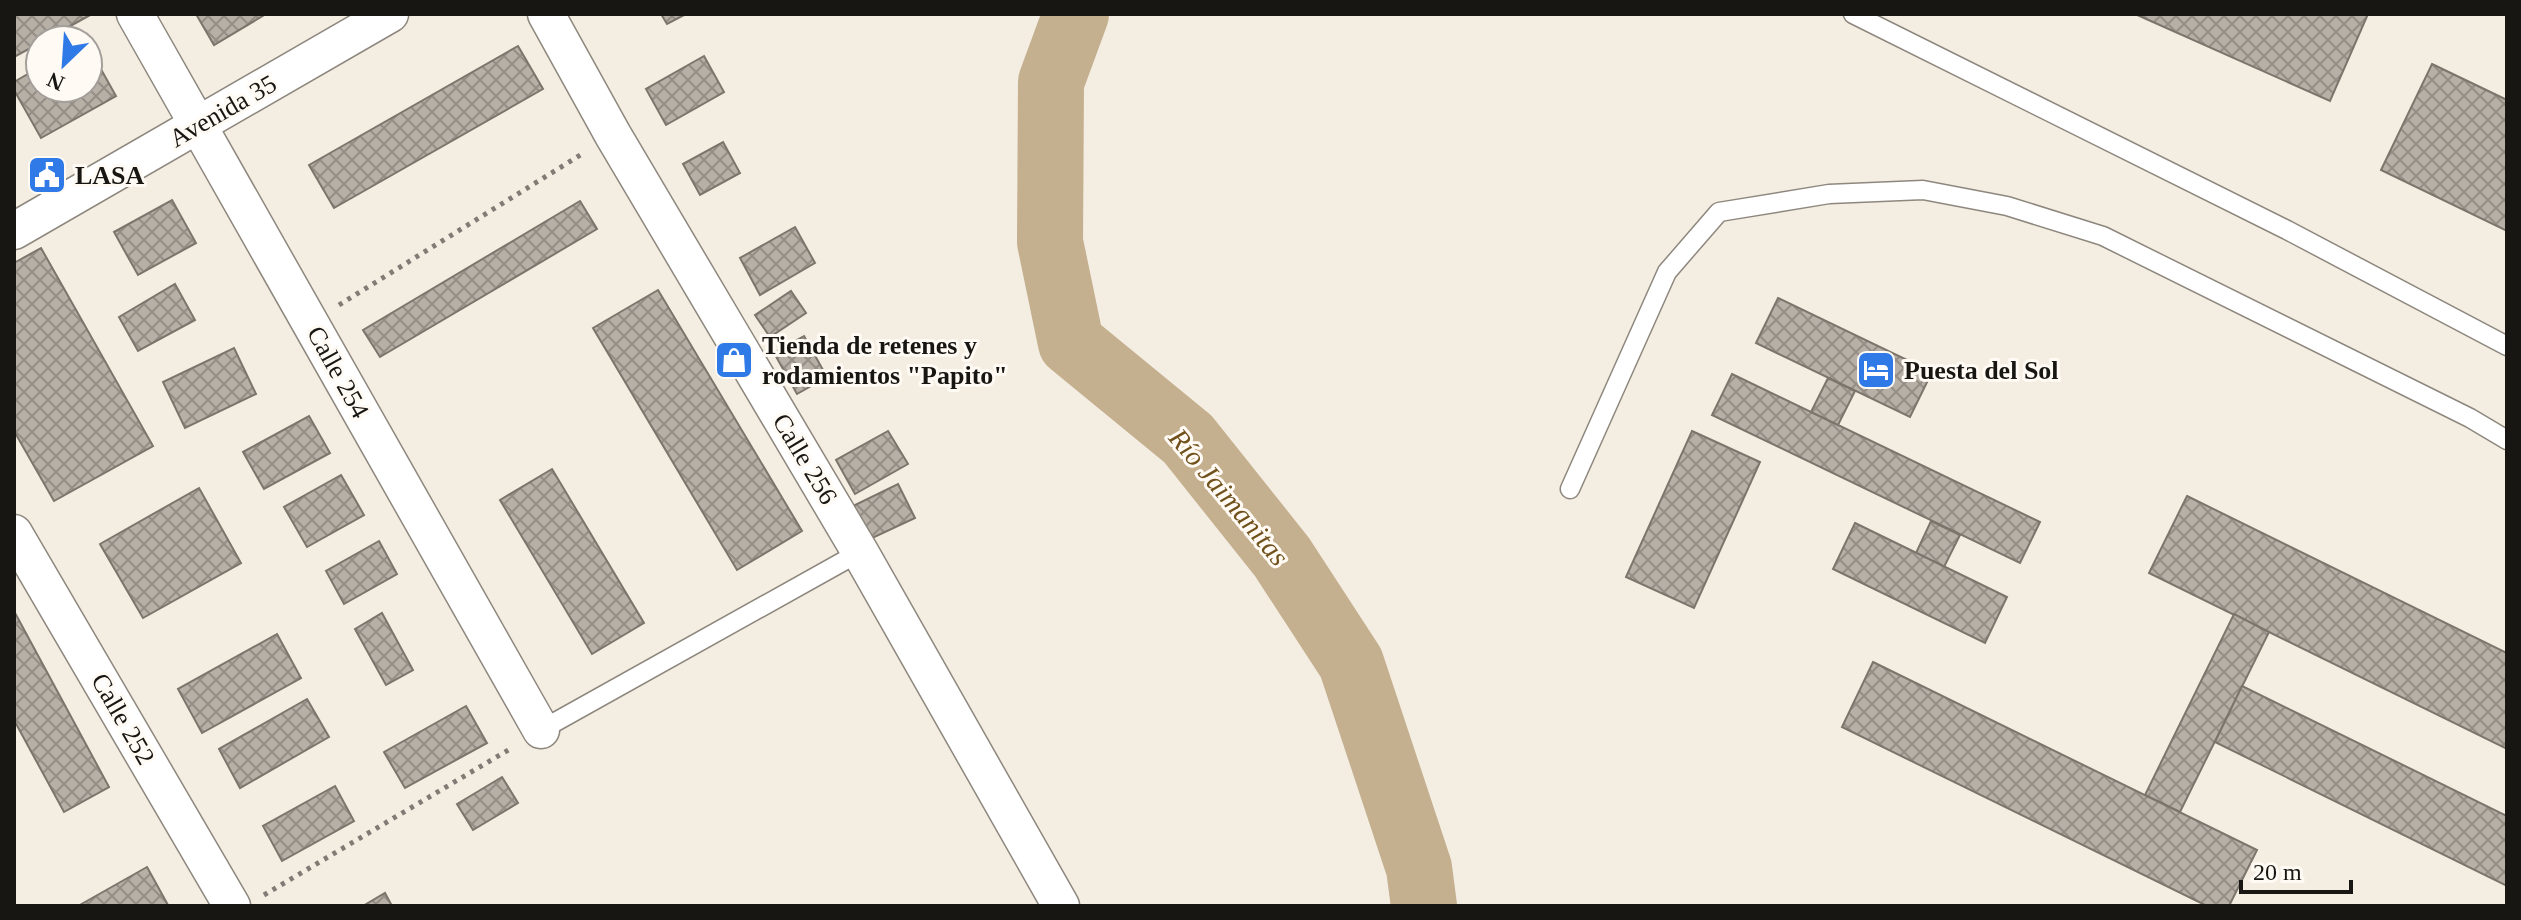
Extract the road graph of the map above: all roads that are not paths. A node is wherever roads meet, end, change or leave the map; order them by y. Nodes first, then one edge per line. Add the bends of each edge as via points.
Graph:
1 (135, 14) edge
2 (390, 14) edge
3 (546, 14) edge
4 (1853, 14) edge
5 (199, 126) junction
6 (14, 231) edge
7 (2507, 346) edge
8 (2507, 440) edge
9 (1570, 489) dead end
10 (14, 533) edge
11 (860, 552) junction
12 (541, 730) joint
13 (246, 902) edge
14 (1061, 906) edge

1 - 5 street, Calle 254
2 - 5 street, Avenida 35
3 - 11 street, Calle 256
4 - 7 lane
5 - 6 street, Avenida 35
5 - 12 street, Calle 254
8 - 9 lane via 2103,236 2007,206 1923,190 1829,194 1719,212 1708,224 1667,272
10 - 13 street, Calle 252
11 - 12 lane
11 - 14 street, Calle 256

